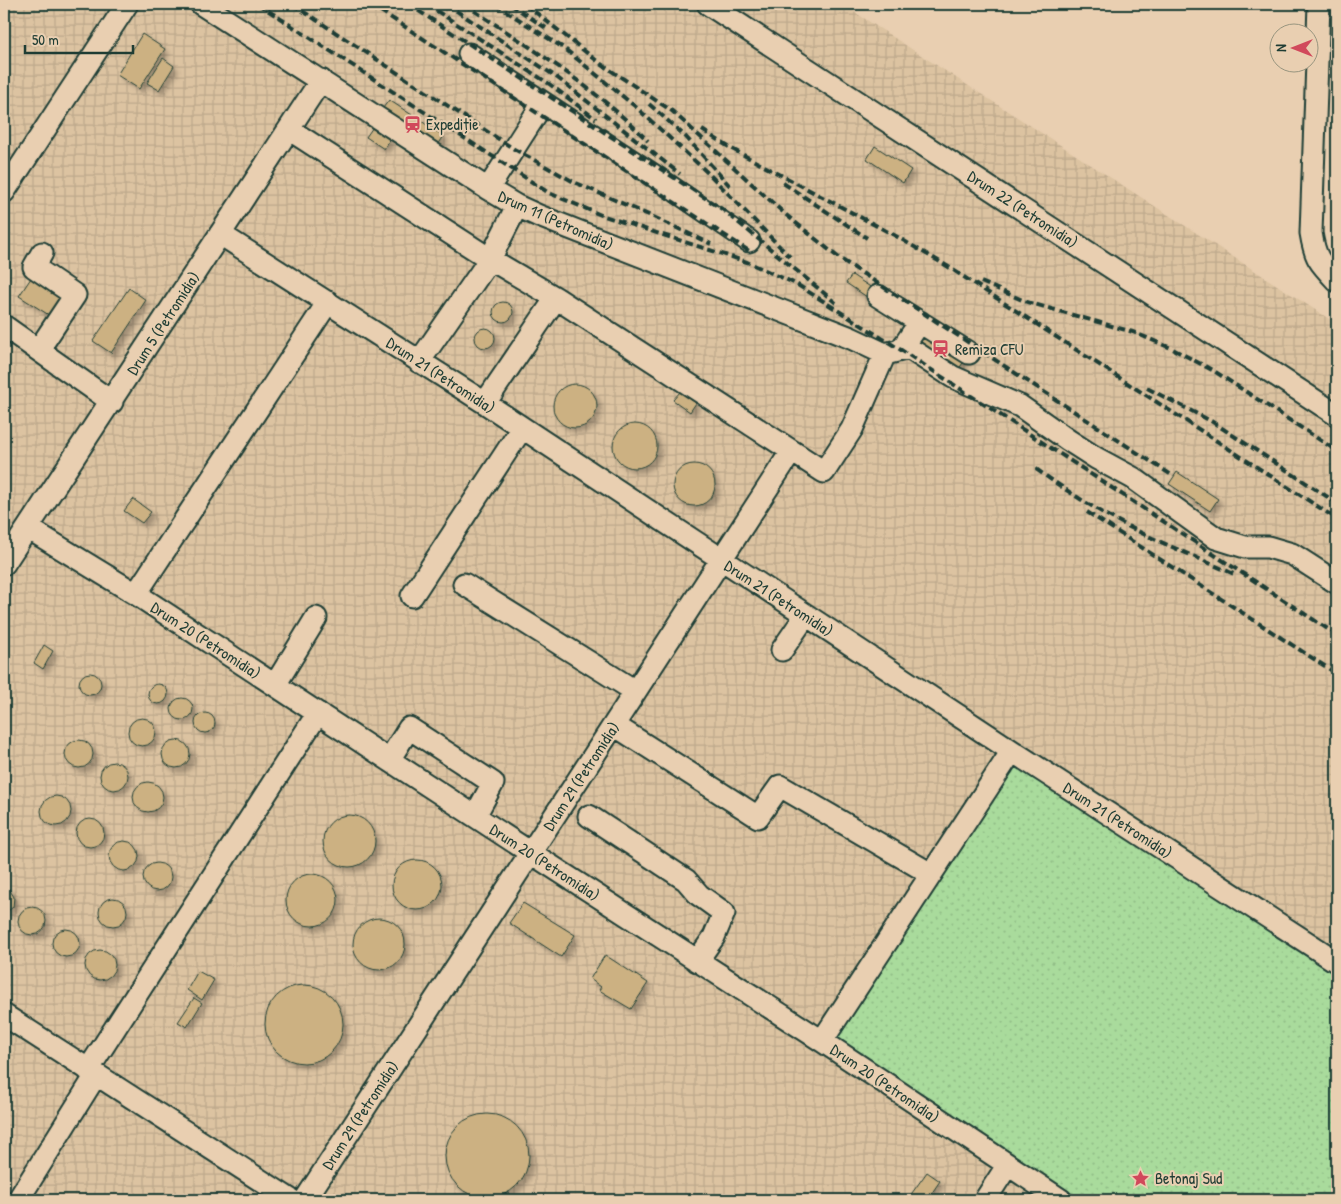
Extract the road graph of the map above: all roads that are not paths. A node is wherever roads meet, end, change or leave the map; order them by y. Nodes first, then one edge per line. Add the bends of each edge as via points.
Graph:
1 (127, 4) edge
2 (201, 4) edge
3 (708, 4) edge
4 (1319, 4) edge
5 (469, 54) dead end
6 (321, 80) junction
7 (543, 103) junction
8 (290, 130) junction
9 (488, 189) junction
10 (4, 192) edge
11 (517, 206) junction
12 (220, 234) junction
13 (749, 241) dead end
14 (42, 254) dead end
15 (490, 259) junction
16 (1337, 281) edge
17 (878, 296) dead end
18 (556, 298) junction
19 (328, 302) junction
20 (920, 322) junction
21 (4, 326) edge
22 (39, 349) junction
23 (895, 349) junction
24 (969, 353) dead end
25 (419, 362) junction
26 (112, 402) junction
27 (485, 403) junction
28 (1337, 415) edge
29 (522, 428) junction
30 (790, 452) junction
31 (28, 528) junction
32 (720, 559) junction
33 (4, 564) edge
34 (1337, 583) edge
35 (464, 584) dead end
36 (136, 594) junction
37 (412, 596) dead end
38 (806, 615) junction
39 (316, 618) dead end
40 (782, 650) dead end
41 (275, 685) junction
42 (635, 691) junction
43 (318, 713) junction
44 (614, 725) junction
45 (1012, 751) junction
46 (389, 760) junction
47 (475, 816) junction
48 (589, 816) dead end
49 (531, 853) junction
50 (931, 874) junction
51 (698, 961) junction
52 (1337, 962) edge
53 (4, 1015) edge
54 (822, 1041) junction
55 (92, 1072) junction
56 (1007, 1166) junction
57 (18, 1200) edge
58 (291, 1200) edge
59 (305, 1200) edge
60 (985, 1200) edge
61 (1061, 1200) edge

1 - 10 lane
2 - 6 lane, Drum 11 (Petromidia)
3 - 28 lane, Drum 22 (Petromidia)
4 - 16 lane via 1310,233 1318,261
5 - 7 lane
6 - 8 lane, Drum 5 (Petromidia)
6 - 9 lane, Drum 11 (Petromidia)
7 - 9 lane
7 - 13 lane
8 - 12 lane, Drum 5 (Petromidia)
8 - 15 lane
9 - 11 lane, Drum 11 (Petromidia)
11 - 15 lane
11 - 23 lane, Drum 11 (Petromidia) via 851,338
12 - 19 lane, Drum 21 (Petromidia)
12 - 26 lane, Drum 5 (Petromidia)
14 - 22 lane via 34,267 74,295
15 - 18 lane
15 - 25 lane
17 - 20 lane
18 - 27 lane
18 - 30 lane
19 - 25 lane, Drum 21 (Petromidia)
19 - 36 lane
20 - 23 lane
20 - 24 lane
21 - 22 lane
22 - 26 lane
23 - 30 lane via 852,429 824,472
23 - 34 lane, Drum 11 (Petromidia) via 1020,406 1075,445 1133,478 1216,538 1245,547 1268,547 1292,554
25 - 27 lane, Drum 21 (Petromidia)
26 - 31 lane, Drum 5 (Petromidia)
27 - 29 lane, Drum 21 (Petromidia)
29 - 32 lane, Drum 21 (Petromidia)
29 - 37 lane
30 - 32 lane, Drum 29 (Petromidia)
31 - 33 lane, Drum 5 (Petromidia)
31 - 36 lane, Drum 20 (Petromidia)
32 - 38 lane, Drum 21 (Petromidia)
32 - 42 lane, Drum 29 (Petromidia)
35 - 42 lane
36 - 41 lane, Drum 20 (Petromidia)
38 - 40 lane
38 - 45 lane, Drum 21 (Petromidia)
39 - 41 lane
41 - 43 lane, Drum 20 (Petromidia)
42 - 44 lane, Drum 29 (Petromidia)
43 - 46 lane, Drum 20 (Petromidia)
43 - 55 lane
44 - 49 lane, Drum 29 (Petromidia)
44 - 50 lane via 758,817 780,786
45 - 50 lane
45 - 52 lane, Drum 21 (Petromidia)
46 - 47 lane, Drum 20 (Petromidia)
46 - 47 lane via 409,728 493,784
47 - 49 lane, Drum 20 (Petromidia)
48 - 51 lane via 686,880 724,913 714,937
49 - 51 lane, Drum 20 (Petromidia)
49 - 59 lane, Drum 29 (Petromidia)
50 - 54 lane
51 - 54 lane, Drum 20 (Petromidia)
53 - 55 lane
54 - 56 lane, Drum 20 (Petromidia)
55 - 57 lane
55 - 58 lane
56 - 60 lane
56 - 61 lane, Drum 20 (Petromidia)

